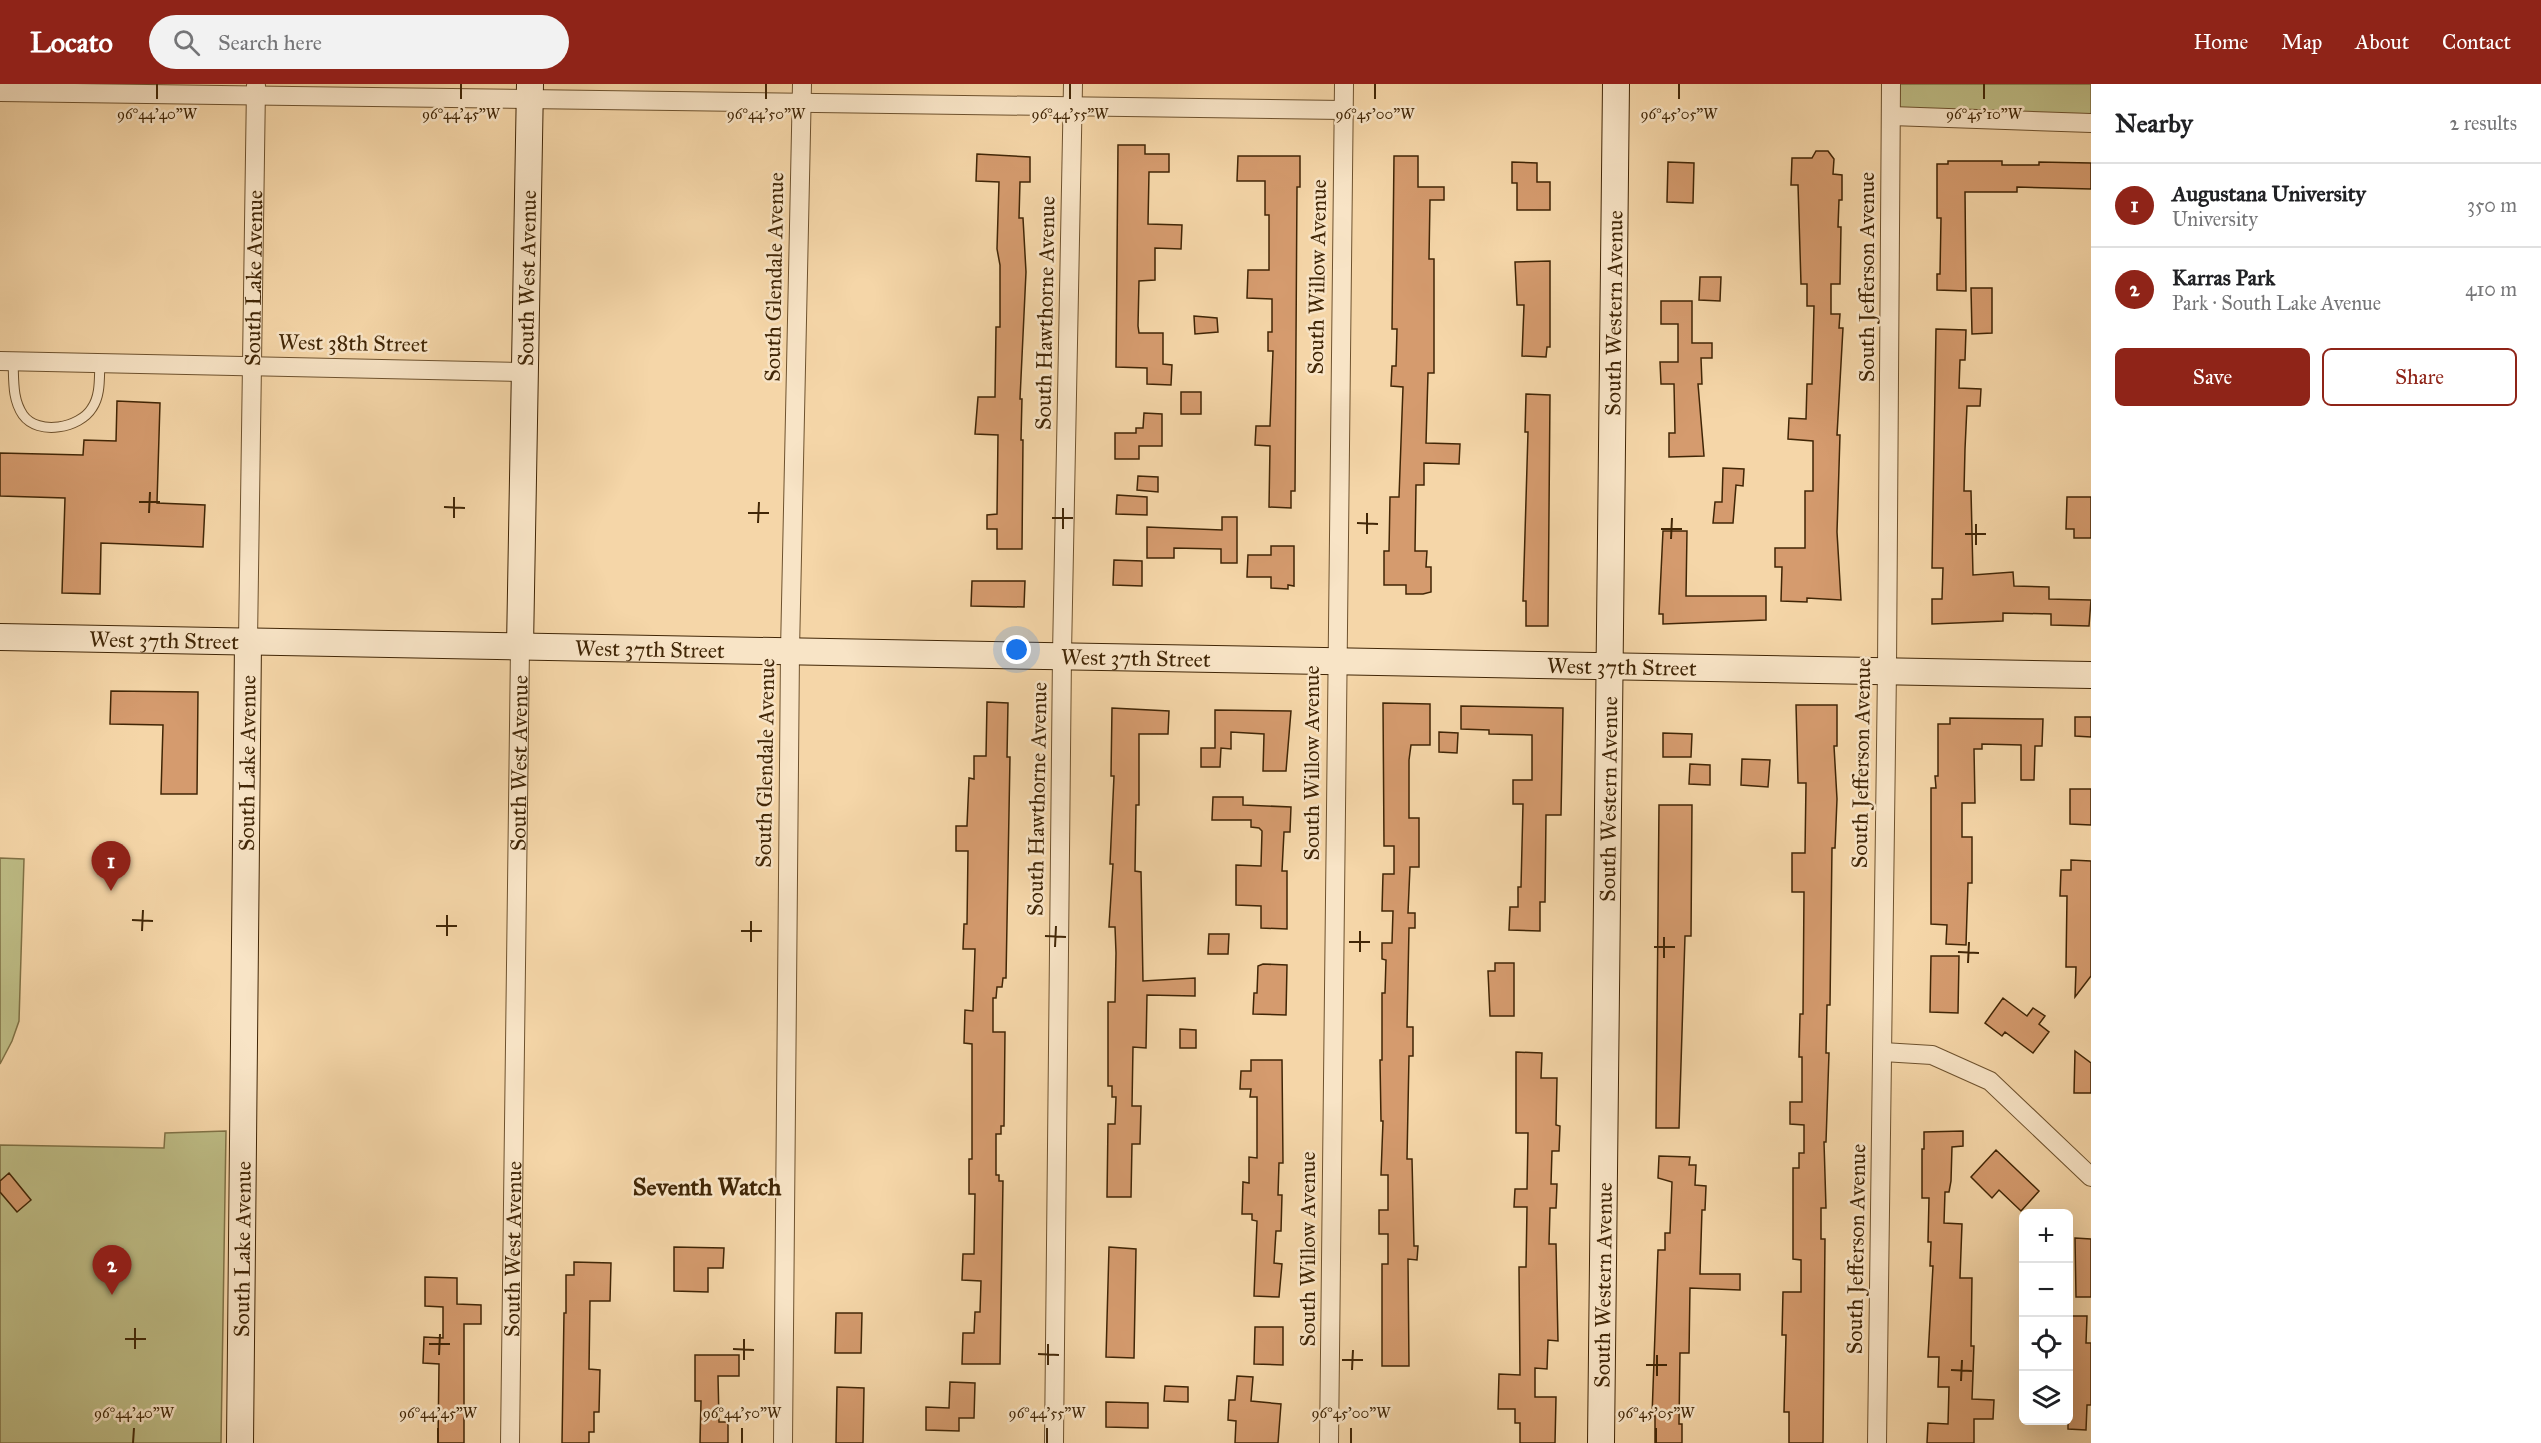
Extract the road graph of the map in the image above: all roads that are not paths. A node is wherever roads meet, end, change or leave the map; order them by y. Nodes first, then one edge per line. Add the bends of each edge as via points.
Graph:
1 (802, 84) edge
2 (1073, 84) edge
3 (1344, 84) edge
4 (1616, 84) edge
5 (1891, 84) edge
6 (256, 90) edge
7 (0, 92) edge
8 (530, 92) edge
9 (802, 105) junction
10 (1072, 108) junction
11 (1343, 111) junction
12 (1891, 116) junction
13 (2091, 123) edge
14 (7, 361) edge
15 (100, 362) junction
16 (252, 365) junction
17 (524, 372) junction
18 (0, 636) edge
19 (248, 640) junction
20 (520, 647) junction
21 (790, 651) junction
22 (1062, 654) junction
23 (1336, 660) junction
24 (1611, 666) junction
25 (1887, 669) junction
26 (2091, 675) edge
27 (1883, 1052) junction
28 (2091, 1176) edge
29 (240, 1443) edge
30 (510, 1443) edge
31 (783, 1443) edge
32 (1054, 1443) edge
33 (1329, 1443) edge
34 (1601, 1443) edge
35 (1877, 1443) edge

1 - 9 street, South Glendale Avenue
2 - 10 street, South Hawthorne Avenue
3 - 11 street, South Willow Avenue
4 - 24 street, South Western Avenue
5 - 12 street, South Jefferson Avenue
6 - 7 street
6 - 8 street
6 - 16 street, South Lake Avenue
8 - 9 street
8 - 17 street, South West Avenue
9 - 10 street
9 - 21 street, South Glendale Avenue
10 - 11 street
10 - 22 street, South Hawthorne Avenue
11 - 23 street, South Willow Avenue
12 - 13 street
12 - 25 street, South Jefferson Avenue
14 - 15 street, West 38th Street
14 - 15 lane via 23,415 32,424 58,427 76,422 91,410 98,397
15 - 16 street, West 38th Street
16 - 17 street, West 38th Street
16 - 19 street, South Lake Avenue
17 - 20 street, South West Avenue
18 - 19 street, West 37th Street
19 - 20 street, West 37th Street
19 - 29 street, South Lake Avenue
20 - 21 street, West 37th Street
20 - 30 street, South West Avenue
21 - 22 street, West 37th Street
21 - 31 street, South Glendale Avenue
22 - 23 street, West 37th Street
22 - 32 street, South Hawthorne Avenue
23 - 24 street, West 37th Street
23 - 33 street, South Willow Avenue
24 - 25 street, West 37th Street
24 - 34 street, South Western Avenue
25 - 26 street, West 37th Street
25 - 27 street, South Jefferson Avenue
27 - 28 street via 1932,1055 1990,1081
27 - 35 street, South Jefferson Avenue

